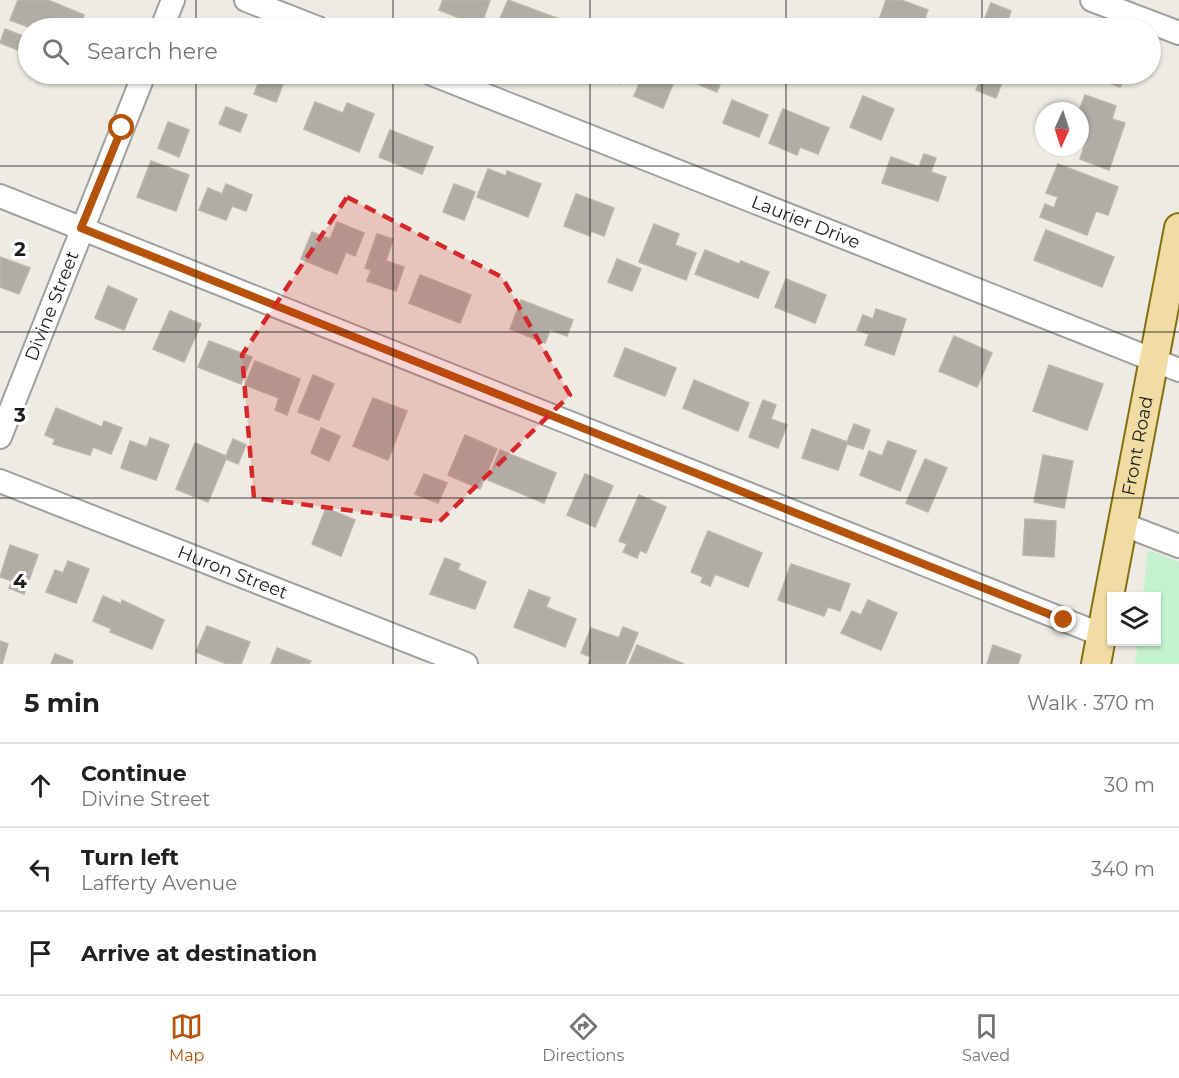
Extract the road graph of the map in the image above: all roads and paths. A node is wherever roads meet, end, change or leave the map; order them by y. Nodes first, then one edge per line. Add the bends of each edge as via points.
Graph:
1 (173, 0) edge
2 (246, 0) edge
3 (1092, 0) edge
4 (166, 18) edge
5 (292, 18) edge
6 (1139, 18) edge
7 (1161, 26) edge
8 (1179, 33) edge
9 (140, 84) edge
10 (457, 84) edge
11 (0, 196) edge
12 (81, 228) junction
13 (1179, 228) edge
14 (1153, 359) junction
15 (1179, 370) edge
16 (0, 437) edge
17 (0, 481) edge
18 (1122, 524) junction
19 (1179, 546) edge
20 (1102, 635) junction
21 (466, 664) edge
22 (1096, 664) edge

1 - 4 street
2 - 5 street
3 - 6 street
7 - 8 street
9 - 12 street, Divine Street
10 - 14 street, Laurier Drive
11 - 12 street
12 - 16 street, Divine Street
12 - 20 street
13 - 14 main road, Front Road
14 - 15 street, Laurier Drive
14 - 18 main road, Front Road
17 - 21 street, Huron Street
18 - 19 street
18 - 20 main road, Front Road
20 - 22 main road, Front Road

